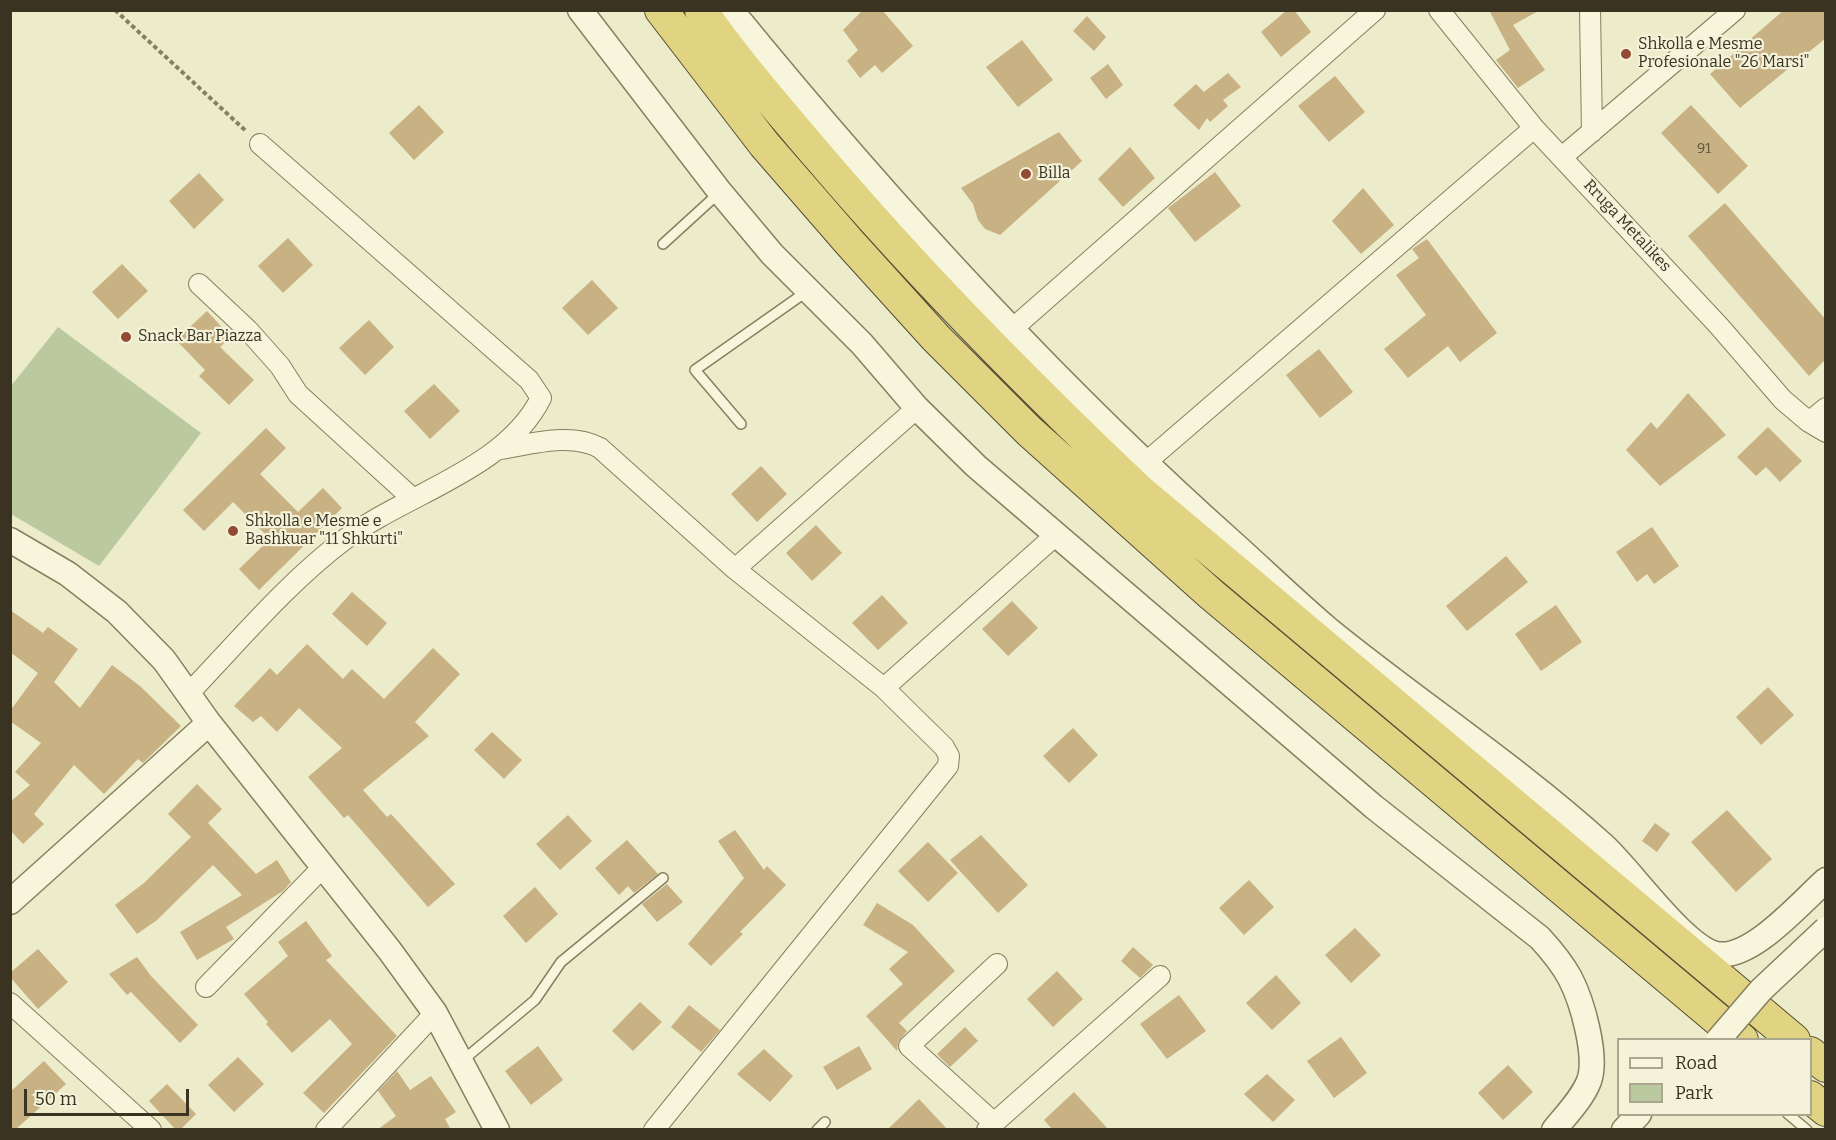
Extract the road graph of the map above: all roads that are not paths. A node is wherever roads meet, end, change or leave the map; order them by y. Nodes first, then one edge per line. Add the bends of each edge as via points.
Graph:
1 (580, 10) edge
2 (661, 10) edge
3 (701, 10) edge
4 (731, 10) edge
5 (1375, 10) edge
6 (1439, 10) edge
7 (1590, 10) edge
8 (1734, 10) edge
9 (1534, 128) junction
10 (1592, 132) junction
11 (260, 144) road end
12 (1562, 157) junction
13 (720, 192) junction
14 (663, 244) dead end
15 (200, 284) dead end
16 (807, 291) junction
17 (1011, 330) junction
18 (917, 408) junction
19 (1826, 408) edge
20 (741, 424) dead end
21 (1817, 427) edge
22 (500, 449) junction
23 (1144, 464) junction
24 (412, 498) junction
25 (1057, 534) junction
26 (11, 541) edge
27 (735, 569) junction
28 (884, 688) junction
29 (189, 693) junction
30 (208, 723) junction
31 (324, 866) junction
32 (663, 878) dead end
33 (1826, 880) edge
34 (10, 902) edge
35 (1826, 929) edge
36 (998, 964) dead end
37 (1160, 976) dead end
38 (206, 987) dead end
39 (10, 1003) edge
40 (435, 1013) junction
41 (1720, 1038) edge
42 (1740, 1038) edge
43 (1792, 1038) edge
44 (1812, 1055) edge
45 (462, 1061) junction
46 (1826, 1066) edge
47 (1812, 1099) edge
48 (1826, 1110) edge
49 (1637, 1116) edge
50 (1790, 1116) edge
51 (825, 1122) dead end
52 (991, 1126) edge
53 (151, 1130) edge
54 (326, 1130) edge
55 (497, 1130) edge
56 (654, 1130) edge
57 (817, 1130) edge
58 (1554, 1130) edge
59 (1623, 1130) edge
60 (1807, 1130) edge

1 - 13 street
2 - 42 highway via 764,144 850,243 936,338 1029,431 1212,595
3 - 43 highway via 873,222 1053,409 1140,491
4 - 17 street via 888,198
5 - 17 street
6 - 9 street, Rruga Metalikes
7 - 10 street
8 - 10 street
9 - 12 street, Rruga Metalikes
9 - 23 street
10 - 12 street
11 - 22 street via 538,390 541,398 528,420
12 - 21 street, Rruga Metalikes via 1783,400
13 - 14 lane
13 - 16 street
15 - 24 street via 248,330 280,366 298,394
16 - 18 street via 862,344
16 - 20 lane via 695,370
17 - 23 street
18 - 25 street
18 - 27 street
19 - 21 street
22 - 24 street
22 - 27 street via 585,440 600,448
23 - 33 street via 1329,629 1603,845 1706,951 1721,955 1752,946
24 - 29 street via 353,533 309,568
25 - 28 street
25 - 58 street via 1374,807 1540,938 1577,994 1591,1056 1589,1079 1583,1092
26 - 29 street via 68,574 117,612 164,660
27 - 28 street
28 - 56 street via 944,747 949,756 948,766
29 - 30 street
30 - 31 street
30 - 34 street
31 - 38 street
31 - 40 street
32 - 45 lane via 561,962 535,1000
35 - 41 street, bridge via 1761,990
36 - 52 street via 909,1046
37 - 52 street
39 - 53 street
40 - 45 street
40 - 54 street
44 - 46 highway
45 - 55 street
47 - 48 highway
49 - 59 street
50 - 60 lane
51 - 57 lane

